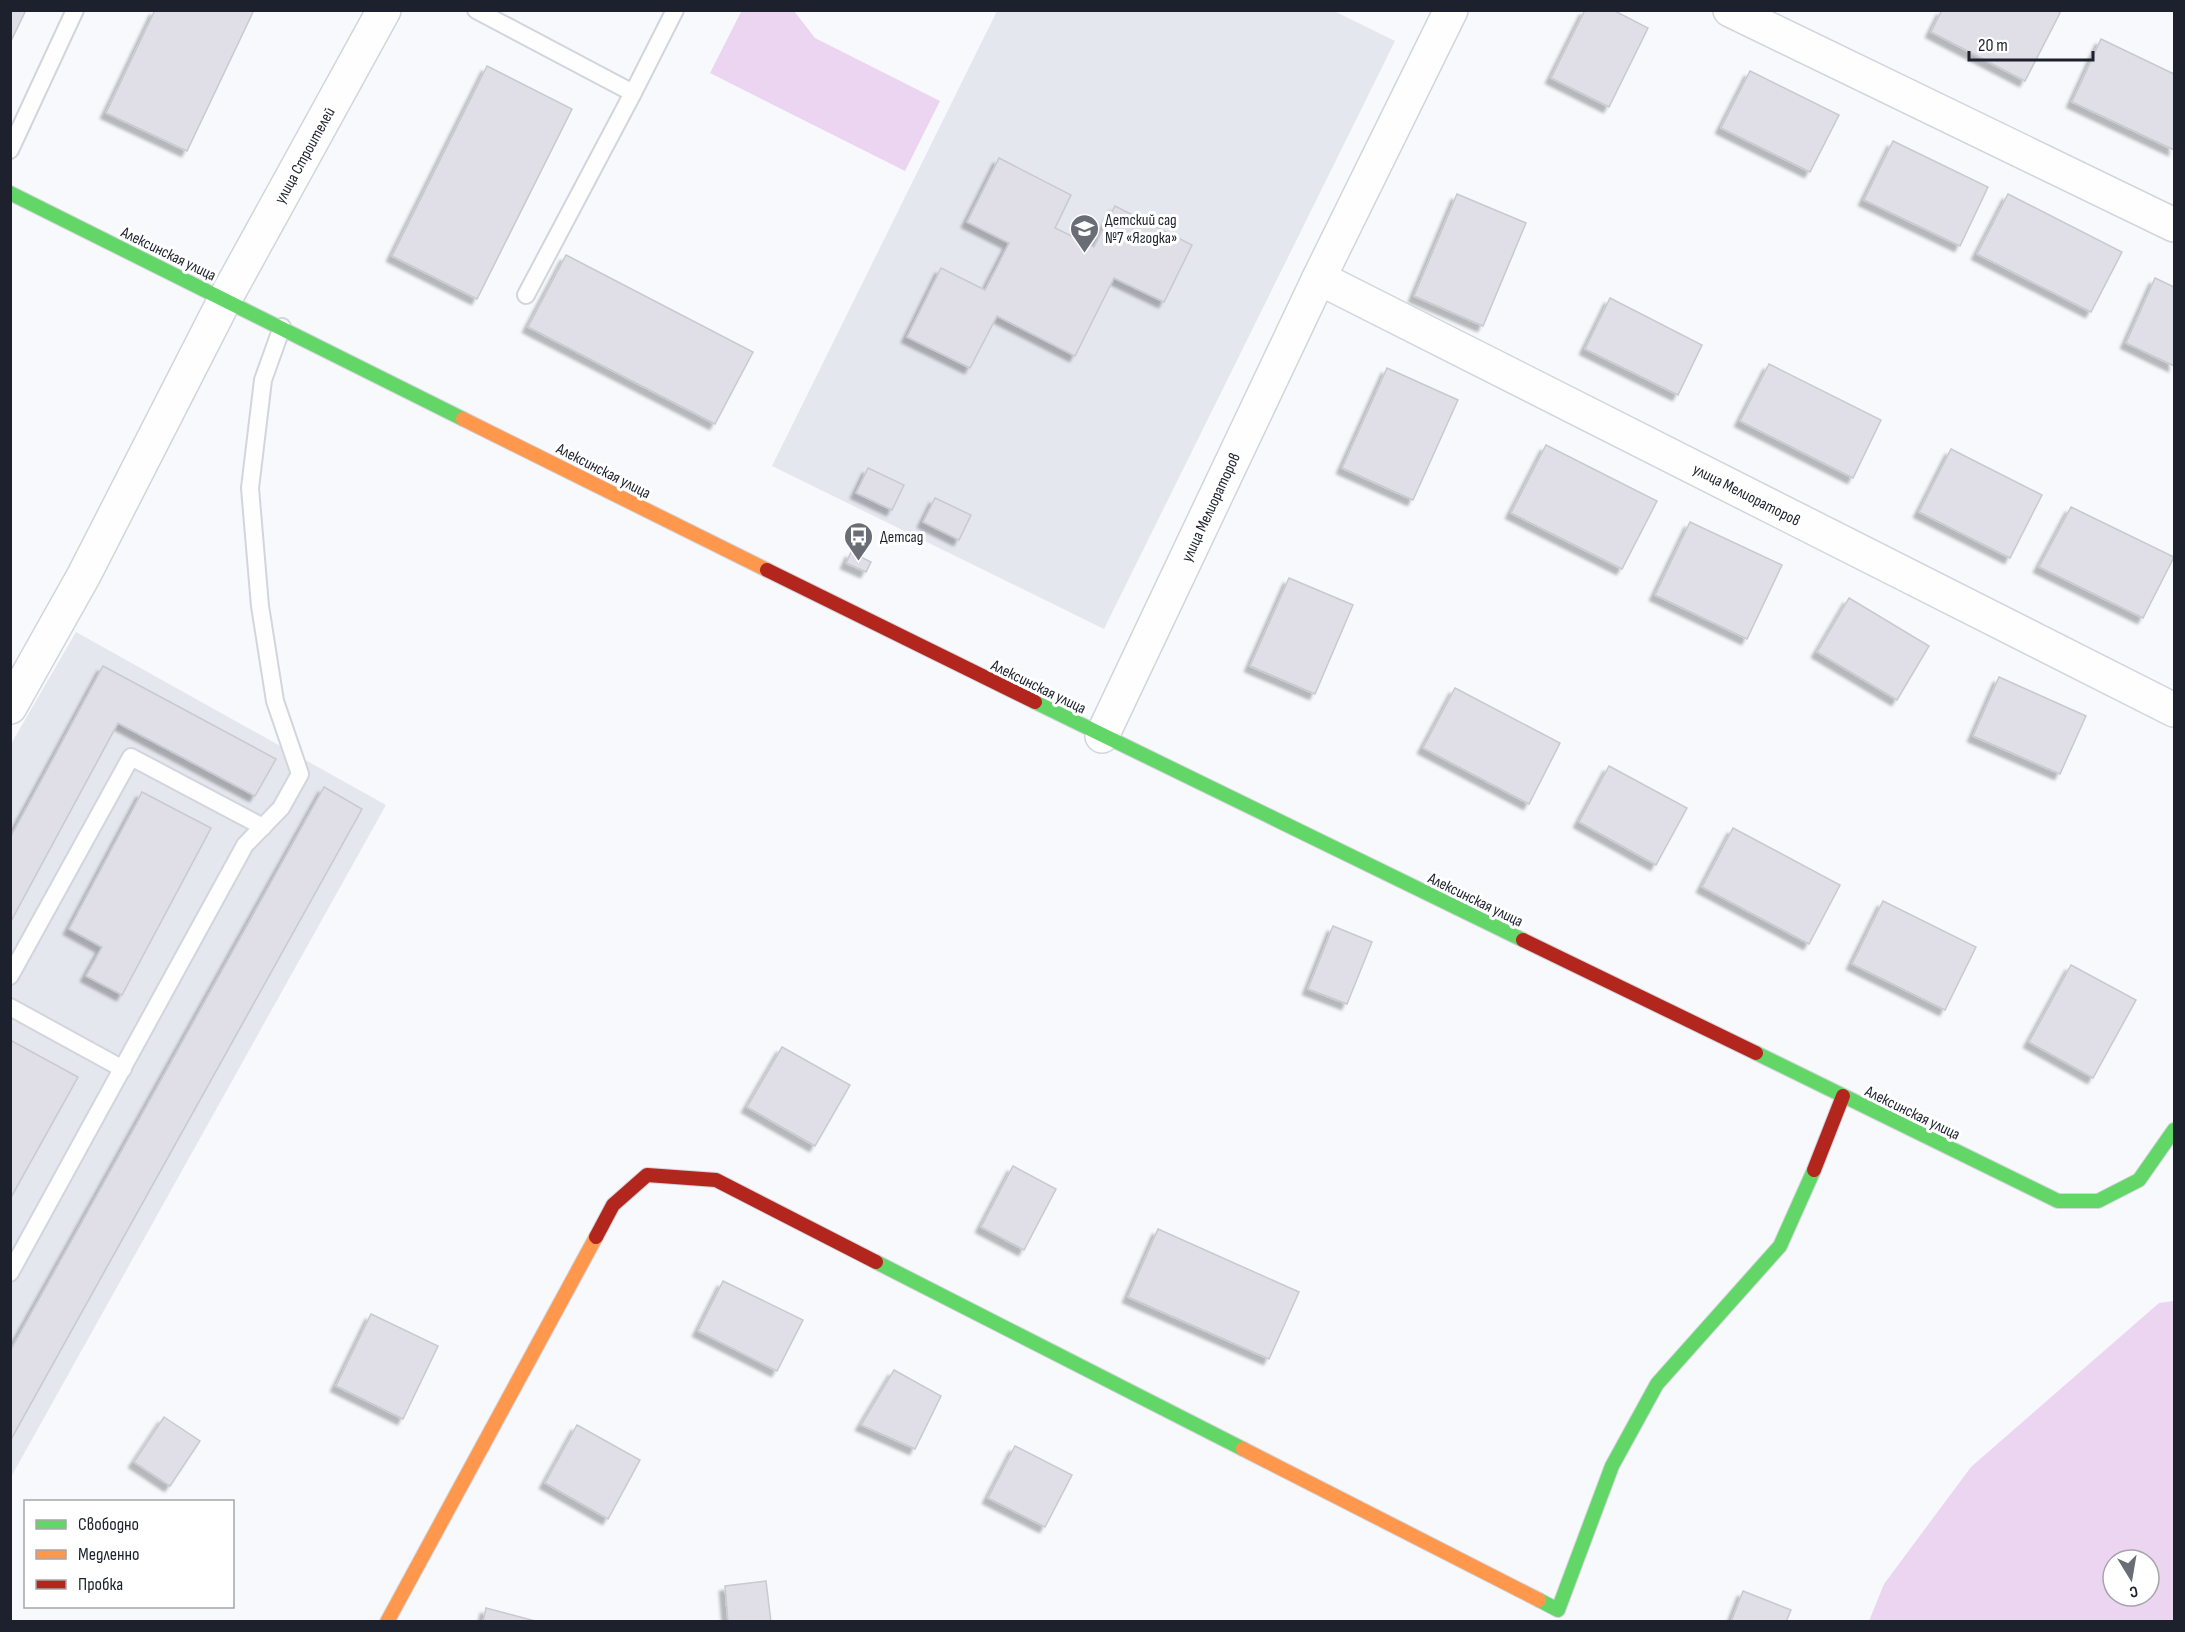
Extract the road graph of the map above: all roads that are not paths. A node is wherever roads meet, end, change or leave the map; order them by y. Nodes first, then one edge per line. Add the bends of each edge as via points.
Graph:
1 (75, 10) edge
2 (384, 10) edge
3 (476, 10) edge
4 (675, 10) edge
5 (1451, 10) edge
6 (1730, 10) edge
7 (633, 93) junction
8 (10, 150) edge
9 (10, 193) edge
10 (2175, 225) edge
11 (1318, 278) junction
12 (526, 295) dead end
13 (225, 299) junction
14 (282, 327) junction
15 (10, 708) edge
16 (2175, 711) edge
17 (1102, 736) junction
18 (263, 827) junction
19 (10, 976) edge
20 (10, 1006) edge
21 (123, 1069) junction
22 (1843, 1096) junction
23 (2175, 1130) edge
24 (10, 1273) edge
25 (1556, 1616) edge
26 (387, 1622) edge

1 - 8 lane
2 - 13 street, улица Строителей
3 - 7 lane
4 - 7 lane
5 - 11 street, улица Мелиораторов
6 - 10 street
7 - 12 lane
9 - 13 street, Алексинская улица
11 - 16 street, улица Мелиораторов
11 - 17 street, улица Мелиораторов
13 - 14 street, Алексинская улица
13 - 15 street, улица Строителей via 84,575
14 - 17 street, Алексинская улица
14 - 18 lane via 263,380 250,488 260,606 274,701 300,774 281,808
17 - 22 street, Алексинская улица
18 - 19 lane via 131,757
18 - 21 lane via 245,845
20 - 21 lane
21 - 24 lane
22 - 23 street, Алексинская улица via 2058,1201 2098,1201 2139,1180
22 - 25 street via 1780,1246 1651,1394 1612,1466
25 - 26 street via 716,1179 647,1175 613,1205

